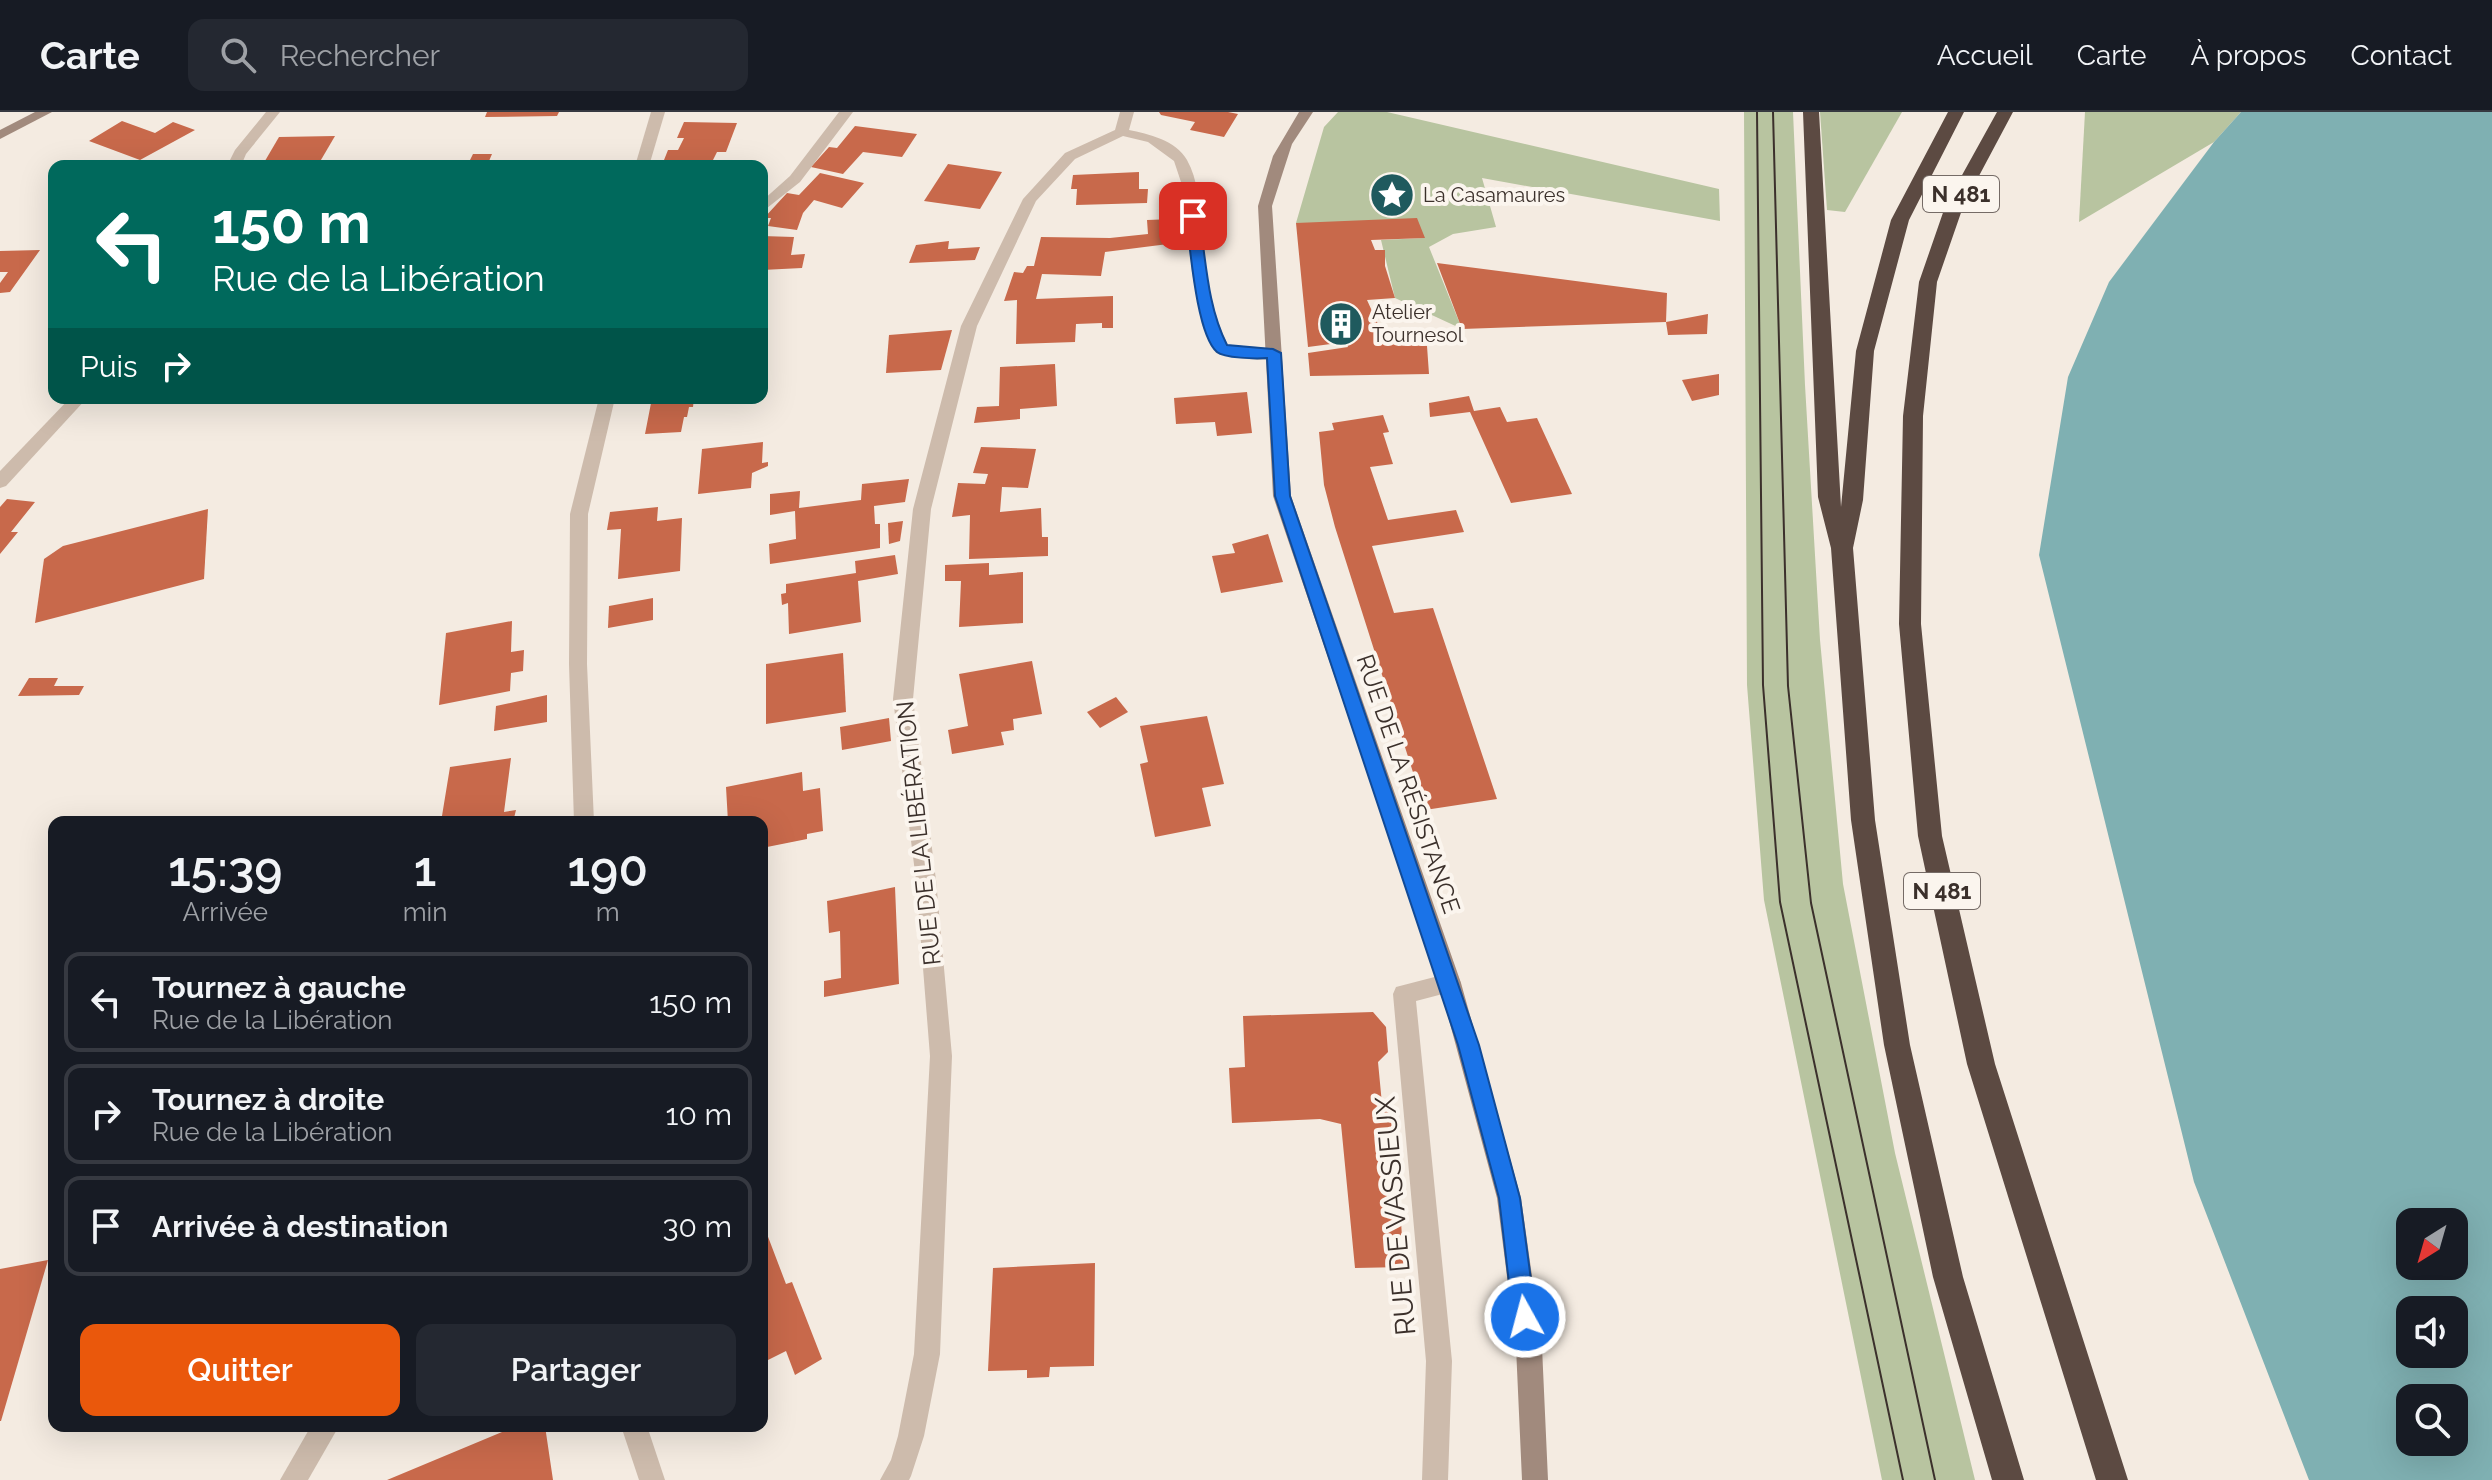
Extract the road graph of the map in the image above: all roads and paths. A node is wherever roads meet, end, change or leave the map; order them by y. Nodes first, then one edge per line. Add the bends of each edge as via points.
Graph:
1 (45, 112) edge
2 (273, 112) edge
3 (658, 112) edge
4 (846, 112) edge
5 (1127, 112) edge
6 (1306, 112) edge
7 (1811, 112) edge
8 (1956, 112) edge
9 (2005, 112) edge
10 (1121, 132) junction
11 (0, 135) edge
12 (237, 160) edge
13 (644, 160) edge
14 (768, 203) edge
15 (1273, 353) junction
16 (73, 404) edge
17 (606, 404) edge
18 (0, 482) edge
19 (1842, 548) junction
20 (584, 816) edge
21 (1450, 983) junction
22 (322, 1432) edge
23 (636, 1432) edge
24 (293, 1480) edge
25 (652, 1480) edge
26 (893, 1480) edge
27 (1435, 1480) edge
28 (1535, 1480) edge
29 (2008, 1480) edge
30 (2112, 1480) edge

1 - 11 street
2 - 12 street
3 - 13 street
4 - 14 street via 795,179
5 - 10 street
6 - 15 street, RUE DE LA RÉSISTANCE via 1276,164 1265,206
7 - 19 highway via 1828,497
8 - 19 highway, N 481 via 1900,220 1865,351 1853,500
9 - 30 highway, N 481 via 1955,204 1928,282 1913,416 1910,624 1930,836 1981,1064
10 - 15 street via 1153,139 1180,159 1190,188 1207,312 1222,349
10 - 26 street, RUE DE LA LIBÉRATION via 1070,156 1030,199 1013,230 969,326 922,509 903,699 941,1056 927,1354 911,1436
15 - 21 street, RUE DE LA RÉSISTANCE via 1282,496
16 - 18 street
17 - 20 street via 579,514
19 - 29 highway, N 481 via 1863,820 1897,1045 1948,1277
21 - 27 street, RUE DE VASSIEUX via 1404,994 1439,1361
21 - 28 street, RUE DE LA RÉSISTANCE via 1509,1198 1529,1347
22 - 24 street
23 - 25 street

